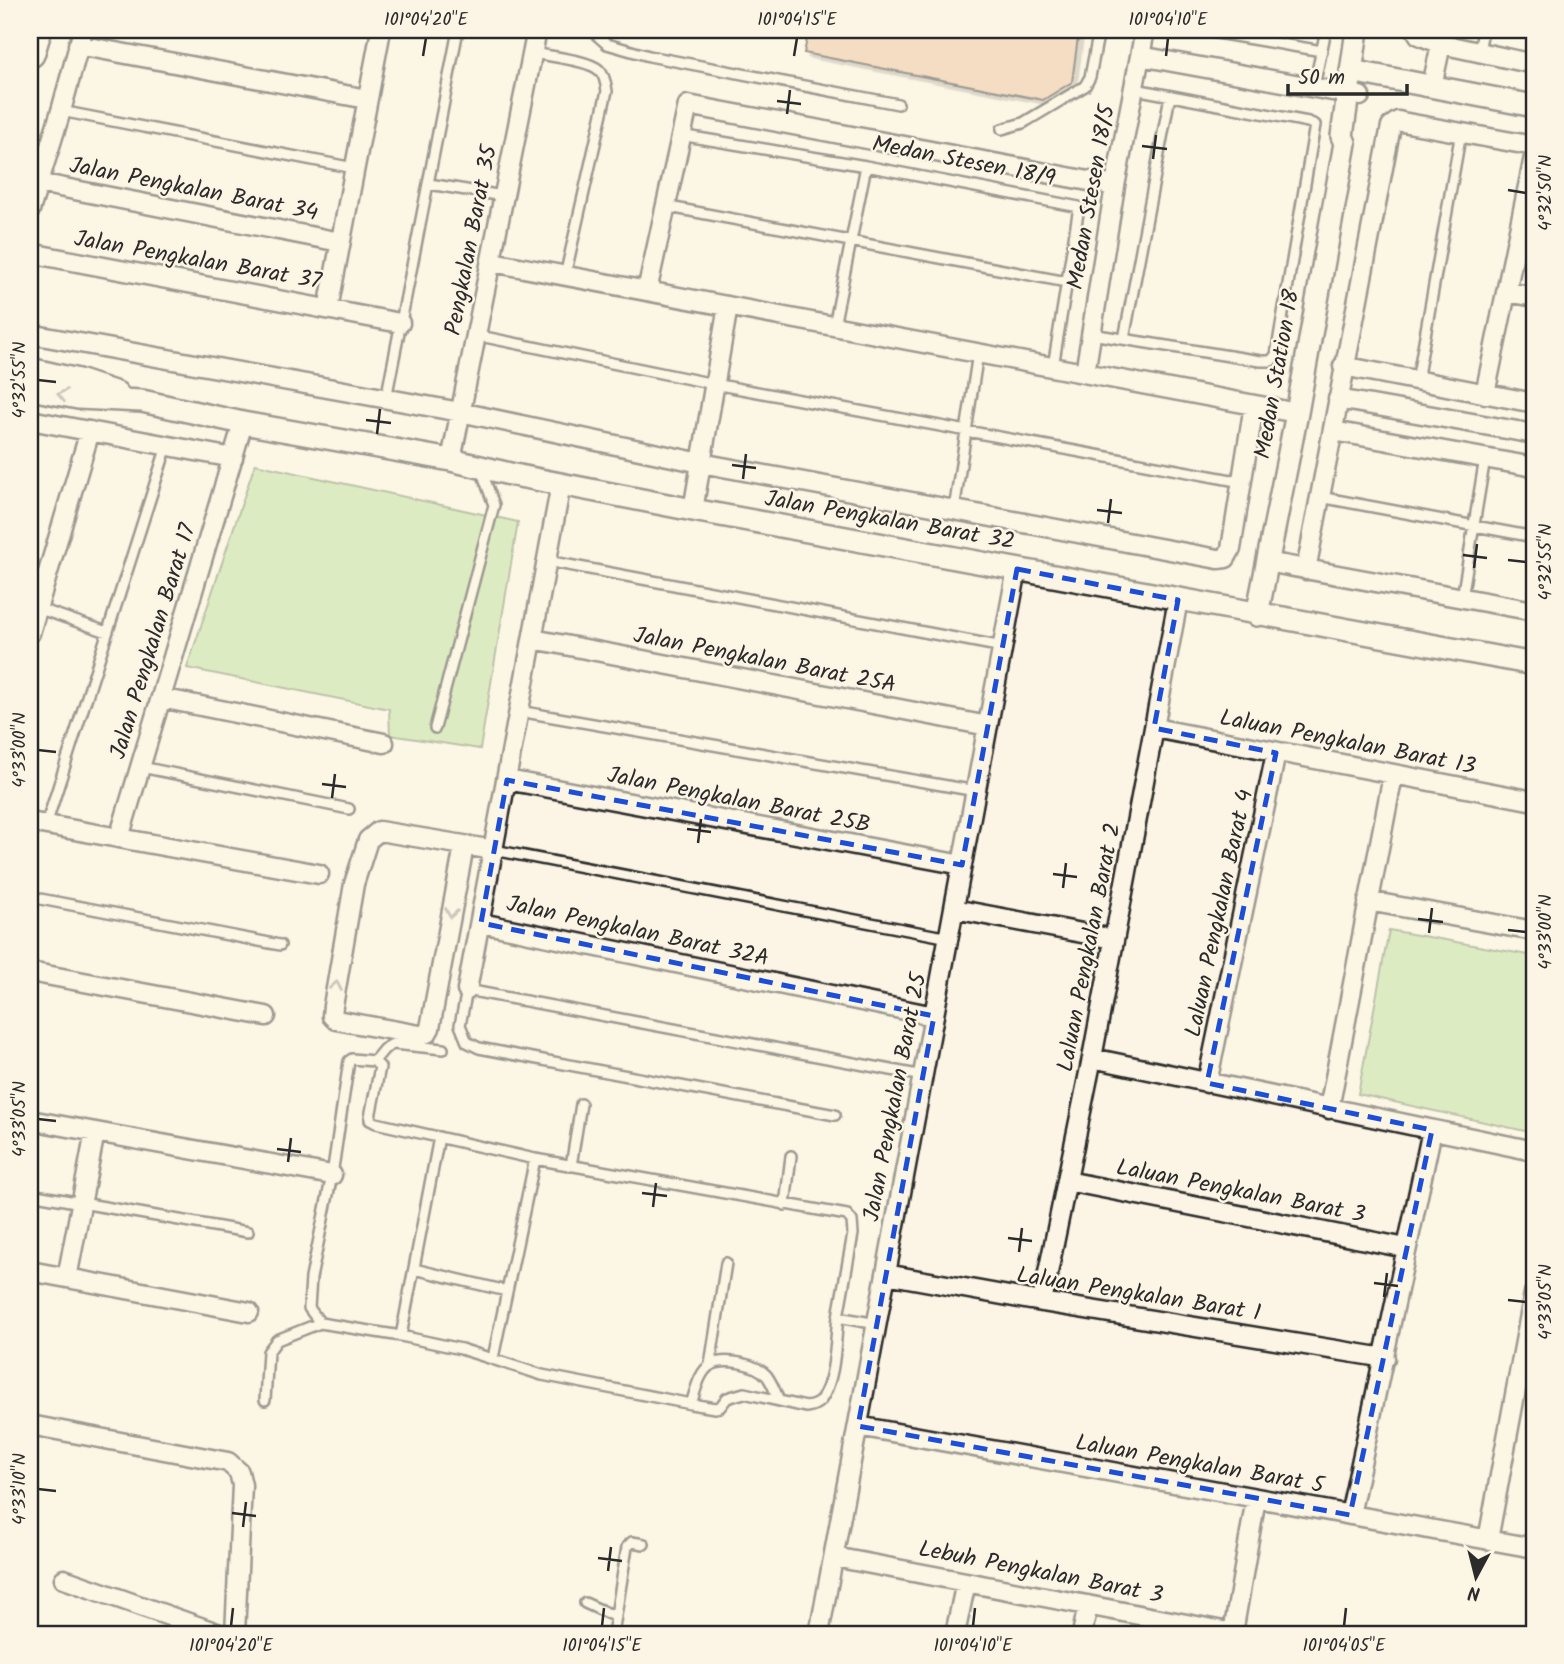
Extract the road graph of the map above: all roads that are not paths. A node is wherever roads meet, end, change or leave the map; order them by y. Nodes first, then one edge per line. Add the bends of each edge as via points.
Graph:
1 (37, 30) edge
2 (380, 30) edge
3 (458, 30) edge
4 (591, 30) edge
5 (1099, 30) edge
6 (1145, 30) edge
7 (1199, 30) edge
8 (1326, 30) edge
9 (1357, 30) edge
10 (1370, 30) edge
11 (1416, 30) edge
12 (1483, 30) edge
13 (1251, 35) edge
14 (81, 38) edge
15 (538, 39) edge
16 (1441, 44) junction
17 (1322, 51) junction
18 (30, 52) edge
19 (1479, 52) junction
20 (1140, 55) junction
21 (1534, 64) edge
22 (1358, 72) junction
23 (1314, 86) junction
24 (1432, 86) junction
25 (1135, 89) junction
26 (1354, 95) junction
27 (1170, 96) junction
28 (367, 99) junction
29 (898, 104) dead end
30 (1534, 106) edge
31 (61, 111) junction
32 (1002, 129) dead end
33 (1461, 132) junction
34 (680, 135) junction
35 (1534, 146) edge
36 (1534, 157) edge
37 (866, 166) junction
38 (354, 168) junction
39 (39, 183) junction
40 (429, 184) junction
41 (1115, 186) junction
42 (503, 196) junction
43 (664, 206) junction
44 (30, 210) edge
45 (1528, 218) edge
46 (851, 241) junction
47 (341, 242) junction
48 (30, 253) edge
49 (492, 262) junction
50 (565, 276) junction
51 (1067, 282) junction
52 (647, 291) junction
53 (1508, 292) junction
54 (1534, 297) edge
55 (728, 306) junction
56 (328, 309) junction
57 (400, 323) junction
58 (834, 326) junction
59 (30, 334) edge
60 (1091, 334) junction
61 (475, 335) junction
62 (1124, 339) junction
63 (978, 353) junction
64 (1343, 366) junction
65 (1053, 367) junction
66 (30, 369) edge
67 (1085, 373) junction
68 (1417, 381) junction
69 (714, 384) junction
70 (30, 389) edge
71 (1485, 394) junction
72 (1338, 398) junction
73 (386, 399) junction
74 (142, 401) junction
75 (1534, 403) edge
76 (1254, 405) junction
77 (460, 412) junction
78 (1297, 413) junction
79 (30, 420) edge
80 (243, 423) junction
81 (90, 431) junction
82 (965, 431) junction
83 (1333, 431) junction
84 (1534, 434) edge
85 (167, 446) junction
86 (233, 458) junction
87 (1485, 458) junction
88 (451, 460) junction
89 (701, 463) junction
90 (480, 467) junction
91 (1534, 467) edge
92 (1242, 482) junction
93 (561, 484) junction
94 (1320, 497) junction
95 (693, 510) junction
96 (954, 510) junction
97 (1474, 525) junction
98 (1534, 537) edge
99 (547, 561) junction
100 (1267, 562) junction
101 (1017, 569) junction
102 (1306, 570) junction
103 (1462, 598) junction
104 (1178, 600) junction
105 (37, 608) junction
106 (1534, 611) edge
107 (1257, 615) junction
108 (107, 632) junction
109 (30, 633) edge
110 (533, 639) junction
111 (1003, 647) junction
112 (1534, 664) edge
113 (161, 698) junction
114 (519, 711) junction
115 (988, 726) junction
116 (435, 728) dead end
117 (1154, 728) junction
118 (384, 743) dead end
119 (1276, 754) junction
120 (141, 767) junction
121 (1393, 775) junction
122 (507, 780) junction
123 (976, 791) junction
124 (1534, 801) edge
125 (349, 809) dead end
126 (38, 824) edge
127 (119, 838) junction
128 (464, 846) junction
129 (494, 850) junction
130 (962, 865) junction
131 (319, 874) dead end
132 (30, 897) edge
133 (1368, 901) junction
134 (954, 909) junction
135 (481, 923) junction
136 (1534, 931) edge
137 (949, 938) junction
138 (1114, 939) junction
139 (280, 945) dead end
140 (30, 972) edge
141 (467, 990) junction
142 (266, 1016) dead end
143 (934, 1016) junction
144 (443, 1049) dead end
145 (1092, 1058) junction
146 (374, 1062) junction
147 (923, 1076) junction
148 (1207, 1083) junction
149 (582, 1104) dead end
150 (1329, 1109) junction
151 (835, 1115) dead end
152 (30, 1120) edge
153 (1432, 1130) junction
154 (95, 1132) junction
155 (439, 1137) junction
156 (1534, 1151) edge
157 (791, 1156) dead end
158 (535, 1159) junction
159 (571, 1166) junction
160 (332, 1175) junction
161 (1067, 1181) junction
162 (30, 1194) edge
163 (81, 1203) junction
164 (785, 1205) junction
165 (248, 1232) dead end
166 (1406, 1248) junction
167 (726, 1263) dead end
168 (414, 1269) junction
169 (30, 1271) edge
170 (886, 1274) junction
171 (66, 1278) junction
172 (507, 1291) junction
173 (1534, 1293) edge
174 (1042, 1302) junction
175 (249, 1312) dead end
176 (838, 1317) junction
177 (320, 1323) junction
178 (877, 1324) junction
179 (401, 1336) junction
180 (493, 1358) junction
181 (1385, 1358) junction
182 (710, 1365) junction
183 (265, 1400) dead end
184 (779, 1401) junction
185 (691, 1404) junction
186 (30, 1425) edge
187 (858, 1426) junction
188 (1256, 1498) junction
189 (1350, 1515) junction
190 (1488, 1540) junction
191 (644, 1544) dead end
192 (1534, 1548) edge
193 (834, 1557) junction
194 (64, 1579) dead end
195 (966, 1582) junction
196 (585, 1603) dead end
197 (1088, 1605) junction
198 (616, 1617) junction
199 (220, 1634) edge
200 (235, 1634) edge
201 (613, 1634) edge
202 (819, 1634) edge
203 (956, 1634) edge
204 (1082, 1634) edge
205 (1236, 1634) edge

1 - 18 main road
2 - 28 street, Jalan Pengkalan Barat 37
3 - 40 lane
4 - 29 lane via 607,44
5 - 32 lane via 1085,86 1023,123
6 - 20 street, Medan Stesen 18/5
7 - 13 lane
8 - 17 lane
9 - 22 street, Medan Station 18
10 - 22 street, Medan Station 18
11 - 16 street
12 - 19 lane
13 - 17 lane
14 - 28 street
14 - 31 street
15 - 42 street, Pengkalan Barat 35
15 - 50 lane via 599,69 607,91
16 - 19 street
16 - 24 street
17 - 23 lane
19 - 21 street
20 - 23 street
20 - 25 street, Medan Stesen 18/5
22 - 24 street
22 - 26 street, Medan Station 18
23 - 26 street
24 - 30 street
25 - 27 lane
25 - 41 street, Medan Stesen 18/5
26 - 78 street, Medan Station 18 via 1342,136 1345,143
27 - 62 lane
27 - 62 lane via 1315,125 1276,355 1261,361
28 - 38 street, Jalan Pengkalan Barat 37
31 - 38 lane
31 - 39 street
33 - 35 street
33 - 64 street via 1402,121 1391,127
33 - 68 lane
34 - 37 lane, Medan Stesen 18/9
34 - 41 street, Medan Stesen 18/9 via 688,105
34 - 43 street
36 - 45 street
37 - 46 lane
37 - 51 lane, Medan Stesen 18/9 via 1079,207
38 - 47 street, Jalan Pengkalan Barat 37
39 - 44 street
39 - 47 street, Jalan Pengkalan Barat 34
40 - 42 lane
40 - 57 lane
41 - 60 street, Medan Stesen 18/5
42 - 49 street, Pengkalan Barat 35
43 - 46 lane
43 - 52 street
45 - 53 street
46 - 51 lane
46 - 58 lane
47 - 56 street, Jalan Pengkalan Barat 37
48 - 56 street, Jalan Pengkalan Barat 37
49 - 50 street
49 - 61 street, Pengkalan Barat 35
50 - 52 street
51 - 65 lane, Medan Stesen 18/9
52 - 55 street
53 - 54 street
53 - 71 street
55 - 58 street
55 - 69 street
56 - 57 street
57 - 73 lane
58 - 63 street
59 - 73 street
60 - 62 lane
60 - 67 street, Medan Stesen 18/5
61 - 69 lane
61 - 77 street, Pengkalan Barat 35
63 - 65 street
63 - 82 lane
64 - 68 street
64 - 72 street
65 - 67 street
66 - 74 street
67 - 76 street
68 - 71 street
69 - 82 lane
69 - 89 street
74 -> 70 street, Jalan Pengkalan Barat 32 via 78,398
71 - 75 street
72 - 83 street
72 - 84 street
73 - 77 street
74 - 80 street, Jalan Pengkalan Barat 32
76 - 78 street
76 - 92 street
77 - 88 street, Pengkalan Barat 35
77 - 89 street
78 - 100 street, Medan Station 18
79 - 81 street
80 - 86 street, Jalan Pengkalan Barat 17
80 - 88 street, Jalan Pengkalan Barat 32
81 - 85 street
81 - 105 street
82 - 92 lane
82 - 96 lane
83 - 87 street
83 - 94 street
85 - 86 street
85 - 108 lane
86 - 113 street, Jalan Pengkalan Barat 17
87 - 91 street
87 - 97 lane
88 - 90 street, Jalan Pengkalan Barat 32
89 - 95 street
89 - 96 street
90 - 93 street, Jalan Pengkalan Barat 32
90 - 116 lane via 494,505
92 - 96 street via 1231,549 1226,558 1218,559
93 - 95 street, Jalan Pengkalan Barat 32
93 - 99 street, Jalan Pengkalan Barat 32A
94 - 97 lane
94 - 102 street
95 - 101 street, Jalan Pengkalan Barat 32
97 - 98 lane
97 - 103 lane
99 - 110 street, Jalan Pengkalan Barat 32A
99 - 111 lane
100 - 102 street
100 - 107 street, Medan Station 18
101 - 104 street, Jalan Pengkalan Barat 32
101 - 111 street, Jalan Pengkalan Barat 25
102 - 103 street
103 - 106 street
104 - 107 street, Jalan Pengkalan Barat 32
104 - 117 street, Laluan Pengkalan Barat 2
105 - 108 lane
105 - 109 street
107 - 112 street, Jalan Pengkalan Barat 32
108 - 126 lane
110 - 114 street, Jalan Pengkalan Barat 32A
110 - 115 street, Jalan Pengkalan Barat 25A
111 - 115 street, Jalan Pengkalan Barat 25
113 - 118 street
113 - 120 street, Jalan Pengkalan Barat 17
114 - 122 street, Jalan Pengkalan Barat 32A
114 - 123 lane
115 - 123 street, Jalan Pengkalan Barat 25
117 - 119 street, Laluan Pengkalan Barat 13
117 - 138 street, Laluan Pengkalan Barat 2
119 - 121 street, Laluan Pengkalan Barat 13
119 - 148 street, Laluan Pengkalan Barat 4
120 - 125 lane
120 - 127 street, Jalan Pengkalan Barat 17
121 - 124 street, Laluan Pengkalan Barat 13
121 - 133 street
122 - 129 street, Jalan Pengkalan Barat 32A
122 - 130 street, Jalan Pengkalan Barat 25B
123 - 130 street, Jalan Pengkalan Barat 25
126 - 127 street
127 - 131 street
128 -> 128 street via 427,1033 335,1020 333,1006 354,884 368,840 379,831
128 - 129 street
129 - 135 street, Jalan Pengkalan Barat 32A
129 - 137 lane
130 - 134 street, Jalan Pengkalan Barat 25
132 - 139 lane
133 - 136 street
133 - 150 street
134 - 137 street, Jalan Pengkalan Barat 25
134 - 138 street
135 - 141 street
135 - 143 street, Jalan Pengkalan Barat 32A
137 - 143 street, Jalan Pengkalan Barat 25
138 - 145 street, Laluan Pengkalan Barat 2
140 - 142 street
141 - 147 lane
141 - 151 lane via 460,1025 467,1042 479,1048
143 - 147 street, Jalan Pengkalan Barat 25
144 - 146 lane via 393,1044
145 - 148 street
145 - 161 street, Laluan Pengkalan Barat 2
146 - 155 lane via 380,1066 370,1120
146 - 160 lane via 349,1061
147 - 170 street, Jalan Pengkalan Barat 25
148 - 150 street
149 - 159 lane
150 - 153 street
152 - 154 street
153 - 156 street
153 - 166 street
154 - 160 street
154 - 163 street
155 - 158 lane
155 - 168 lane
157 - 164 lane
158 - 159 lane
158 - 172 lane
159 - 164 lane
160 - 177 lane via 311,1278 309,1308
161 - 166 street, Laluan Pengkalan Barat 3
161 - 174 street, Laluan Pengkalan Barat 2
162 - 163 lane
163 - 165 lane
163 - 171 street
164 - 176 lane via 850,1217 853,1234
166 - 181 street
167 - 182 lane
168 - 172 lane
168 - 179 lane
169 - 171 street
170 - 174 street, Laluan Pengkalan Barat 1
170 - 178 street, Jalan Pengkalan Barat 25
171 - 175 street
172 - 180 lane
173 - 190 street
174 - 181 street, Laluan Pengkalan Barat 1
176 - 178 lane
176 - 184 lane via 830,1375 821,1400 806,1407
177 - 179 lane
177 - 183 lane via 272,1346
178 - 187 street, Jalan Pengkalan Barat 25
179 - 180 lane
180 - 185 lane via 541,1375
181 - 189 street
182 - 184 lane via 727,1362 757,1368
182 - 185 lane
184 - 185 lane via 744,1393 727,1398 720,1407
186 - 200 street via 228,1462 239,1472
187 - 188 street, Laluan Pengkalan Barat 5
187 - 193 street, Jalan Pengkalan Barat 25
188 - 189 street, Laluan Pengkalan Barat 5
188 - 205 street
189 - 190 street, Laluan Pengkalan Barat 5
190 - 192 street, Laluan Pengkalan Barat 5
191 - 198 lane via 632,1542 627,1547
193 - 195 street, Lebuh Pengkalan Barat 3
193 - 202 street, Jalan Pengkalan Barat 25
194 - 199 street
195 - 197 street, Lebuh Pengkalan Barat 3
195 - 203 street
196 - 198 lane
197 - 204 street
197 - 205 street, Lebuh Pengkalan Barat 3
198 - 201 lane

